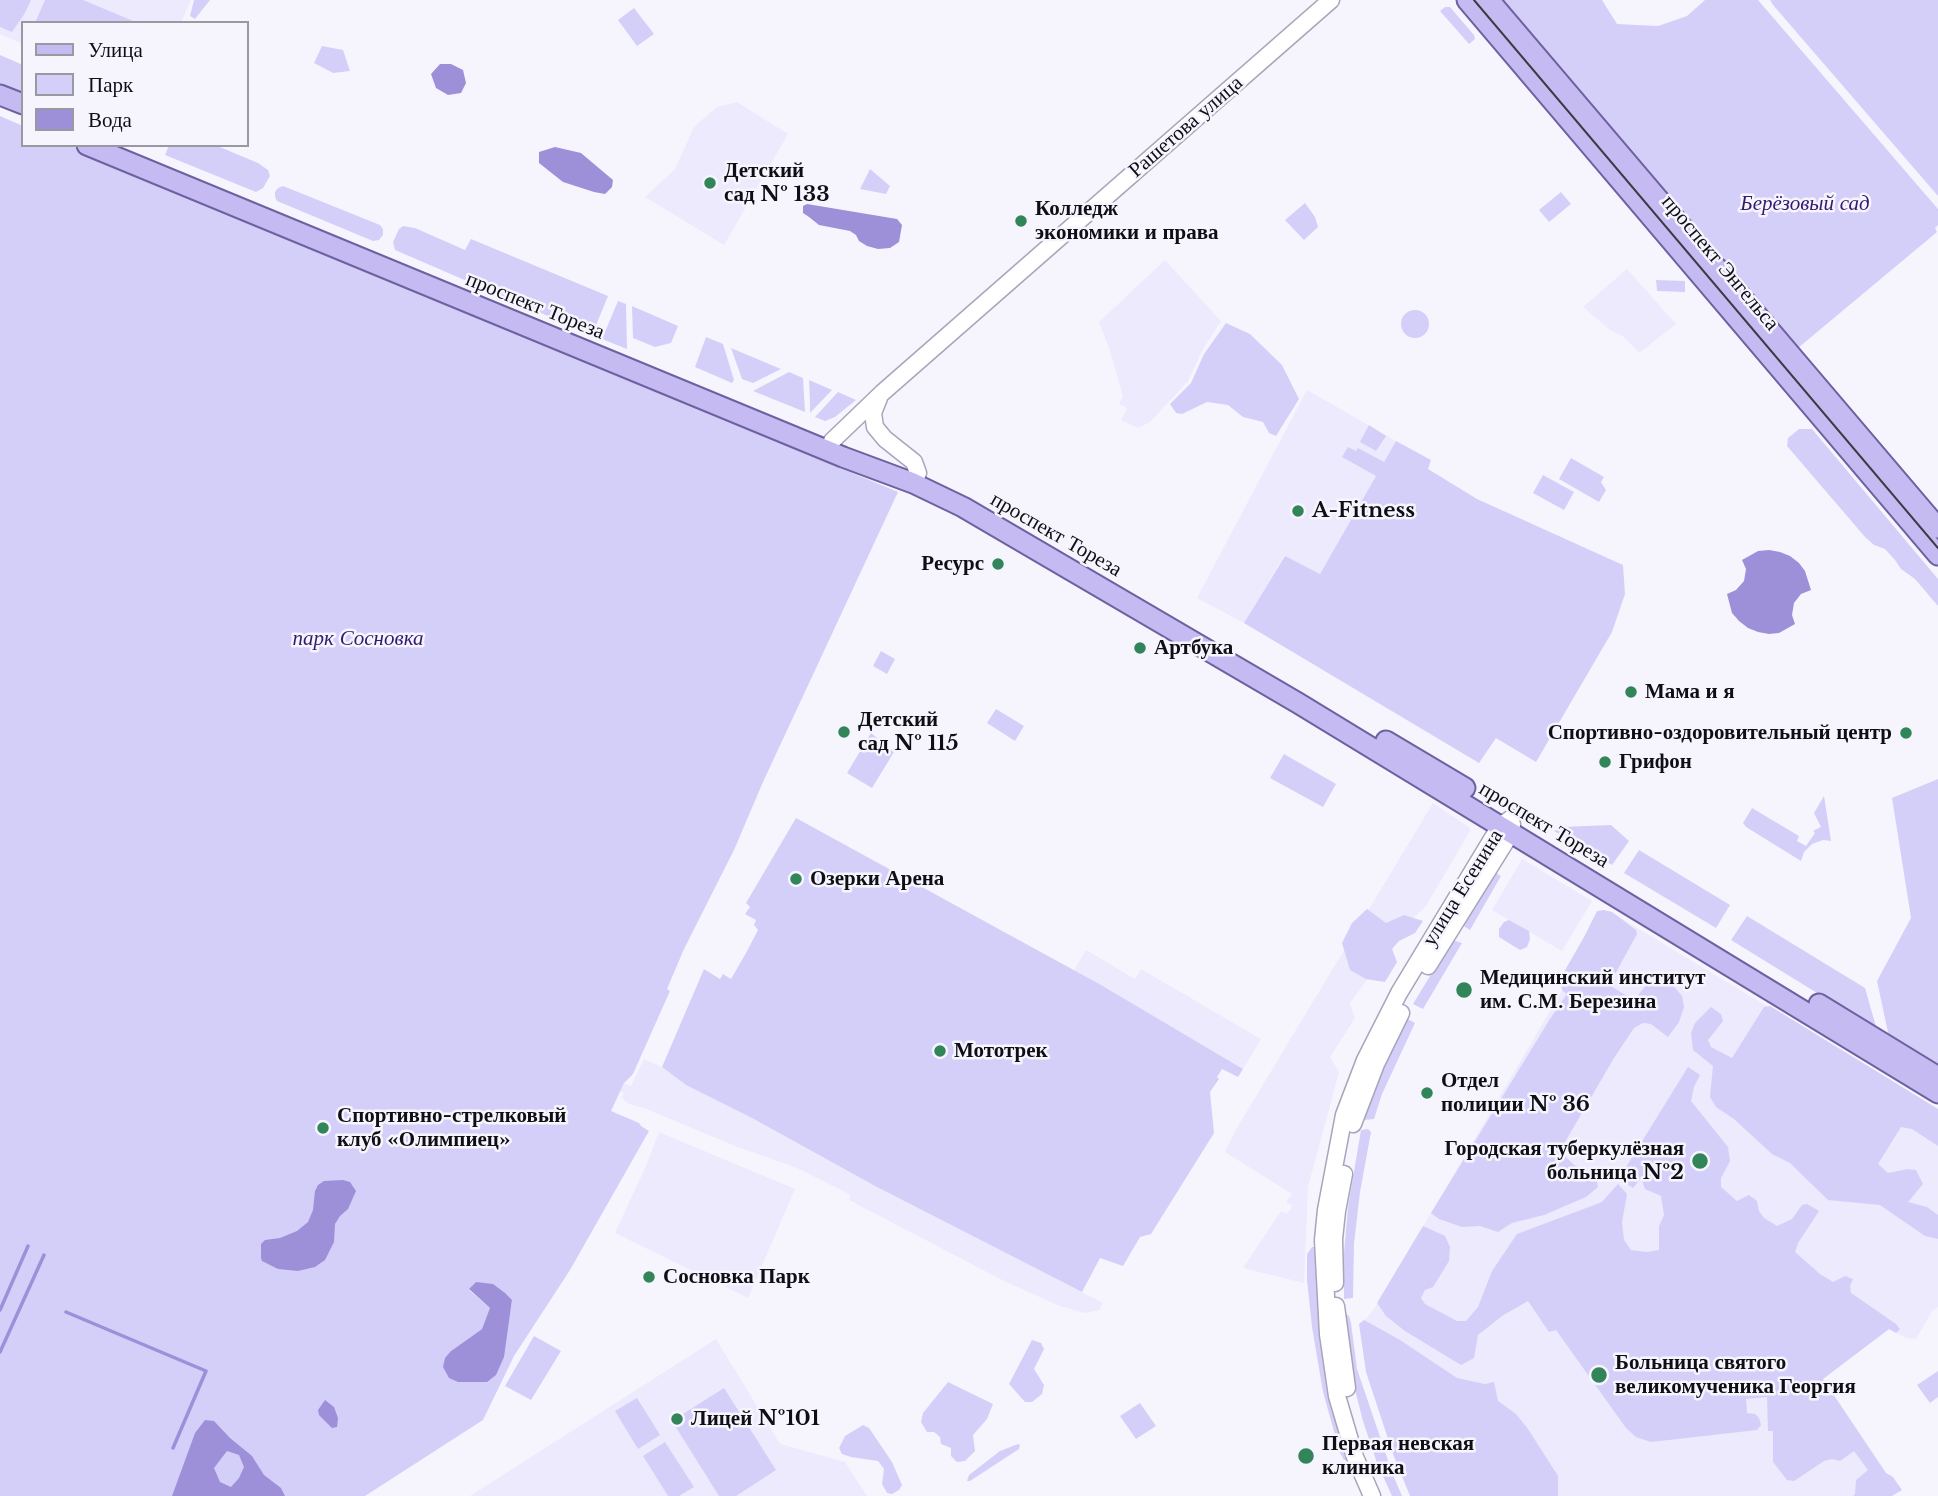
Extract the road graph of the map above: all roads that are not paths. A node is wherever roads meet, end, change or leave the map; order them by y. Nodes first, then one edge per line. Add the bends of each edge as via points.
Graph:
1 (1331, 0) edge
2 (1467, 0) edge
3 (1489, 0) edge
4 (0, 95) edge
5 (21, 103) edge
6 (0, 109) edge
7 (21, 117) edge
8 (92, 147) edge
9 (125, 147) edge
10 (882, 393) junction
11 (830, 446) junction
12 (915, 478) junction
13 (1938, 528) edge
14 (1938, 555) edge
15 (1508, 825) junction
16 (1938, 1077) edge
17 (1938, 1093) edge
18 (1372, 1496) edge
19 (1383, 1496) edge

1 - 10 street, Рашетова улица
2 - 14 main road, проспект Энгельса
3 - 13 main road, проспект Энгельса
4 - 5 main road
6 - 7 main road
8 - 11 main road, проспект Тореза
9 - 11 main road, проспект Тореза
10 - 11 street, Рашетова улица
10 - 12 street via 873,413 875,427 914,462
11 - 12 main road, проспект Тореза
12 - 15 main road, проспект Тореза via 1001,514 1390,743
15 - 16 main road, проспект Тореза
15 - 17 main road, проспект Тореза
15 - 18 street, улица Есенина via 1399,993 1344,1115 1323,1240 1328,1334 1338,1396 1355,1457
15 - 19 street, улица Есенина via 1409,997 1354,1118 1334,1239 1336,1306 1348,1393 1364,1452

